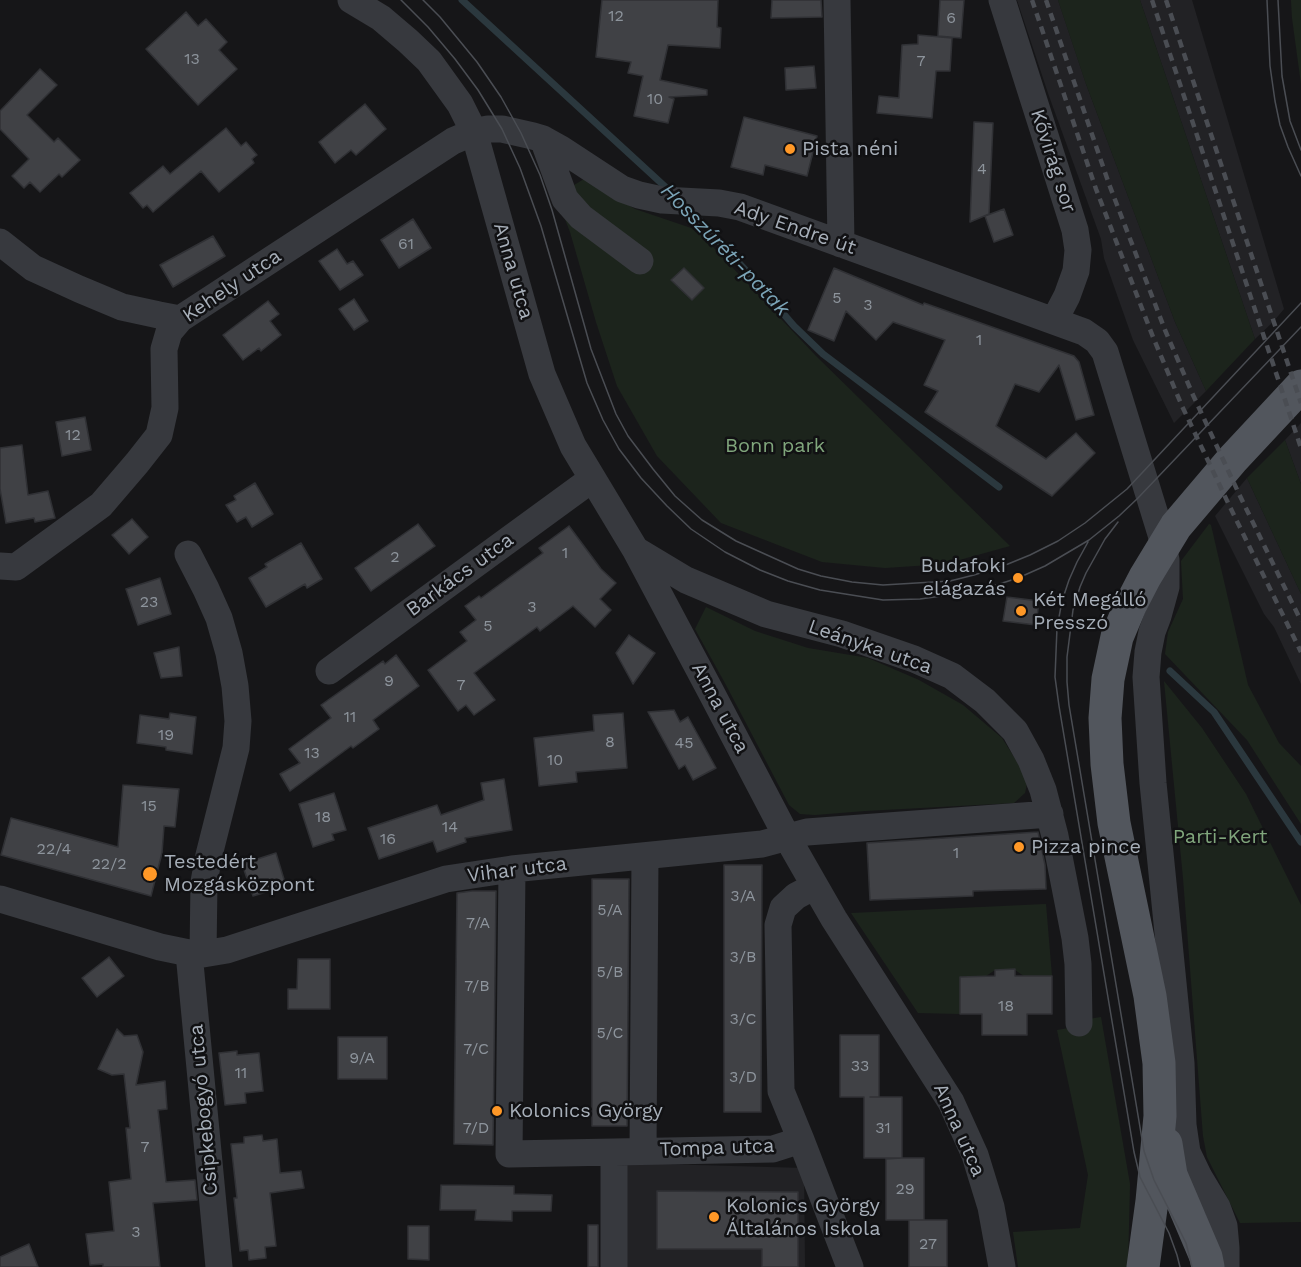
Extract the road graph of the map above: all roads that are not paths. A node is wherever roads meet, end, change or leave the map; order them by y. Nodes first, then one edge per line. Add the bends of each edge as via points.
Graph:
1 (351, 0) edge
2 (837, 0) edge
3 (1002, 0) edge
4 (474, 132) junction
5 (543, 139) junction
6 (0, 242) edge
7 (841, 244) junction
8 (640, 261) dead end
9 (180, 319) junction
10 (1054, 321) junction
11 (1301, 386) edge
12 (592, 479) junction
13 (635, 549) junction
14 (188, 554) dead end
15 (0, 566) edge
16 (329, 671) dead end
17 (1050, 814) junction
18 (787, 837) junction
19 (645, 856) junction
20 (513, 869) junction
21 (815, 886) junction
22 (0, 899) edge
23 (196, 953) junction
24 (1078, 1023) dead end
25 (1160, 1107) junction
26 (801, 1140) junction
27 (643, 1151) junction
28 (614, 1153) junction
29 (830, 1217) junction
30 (219, 1267) edge
31 (614, 1267) edge
32 (828, 1267) edge
33 (850, 1267) edge
34 (1002, 1267) edge
35 (1143, 1267) edge
36 (1208, 1267) edge
37 (1226, 1267) edge

1 - 4 street via 381,18 429,61 460,104
2 - 7 street
3 - 10 street, Kővirág sor via 1075,230 1076,271
4 - 5 street, Ady Endre út via 502,129
4 - 9 street, Kehely utca via 453,141
4 - 12 street, Anna utca via 542,374
5 - 7 street, Ady Endre út via 622,189 639,195 740,207
5 - 8 street via 564,199 581,217
6 - 9 street via 33,268 79,289 122,307
7 - 10 street, Ady Endre út
9 - 15 street, Kehely utca via 169,332 164,349 165,408 159,435 101,505 16,567
10 - 37 street, Ady Endre út via 1084,332 1105,352 1166,560 1166,587 1152,632 1147,669 1153,783 1187,1152 1224,1226
11 - 25 main road via 1176,526 1130,606 1117,637 1108,680 1105,718 1114,823 1150,996 1159,1062
12 - 13 street, Anna utca
12 - 16 street, Barkács utca
13 - 17 street, Leányka utca via 686,580 766,614 842,634 952,676 1015,731 1031,760
13 - 18 street, Anna utca
14 - 23 street, Csipkebogyó utca via 219,618 229,653 238,721 236,748 204,882
17 - 18 street, Vihar utca via 807,832
17 - 24 street, Leányka utca via 1075,938
18 - 19 street, Vihar utca via 762,844
18 - 21 street, Anna utca
19 - 20 street, Vihar utca
19 - 27 street
20 - 23 street, Vihar utca via 446,879 227,950
20 - 28 street, Tompa utca via 509,1154
21 - 26 street, Tompa utca via 783,908 778,925 781,1091
21 - 34 street, Anna utca via 951,1102 975,1155 992,1207
22 - 23 street, Vihar utca via 160,948
23 - 30 street, Csipkebogyó utca
25 - 35 main road
25 - 36 main road via 1171,1174
26 - 27 street, Tompa utca via 773,1149
26 - 29 street
27 - 28 street, Tompa utca
28 - 31 street
29 - 32 street
29 - 33 street

